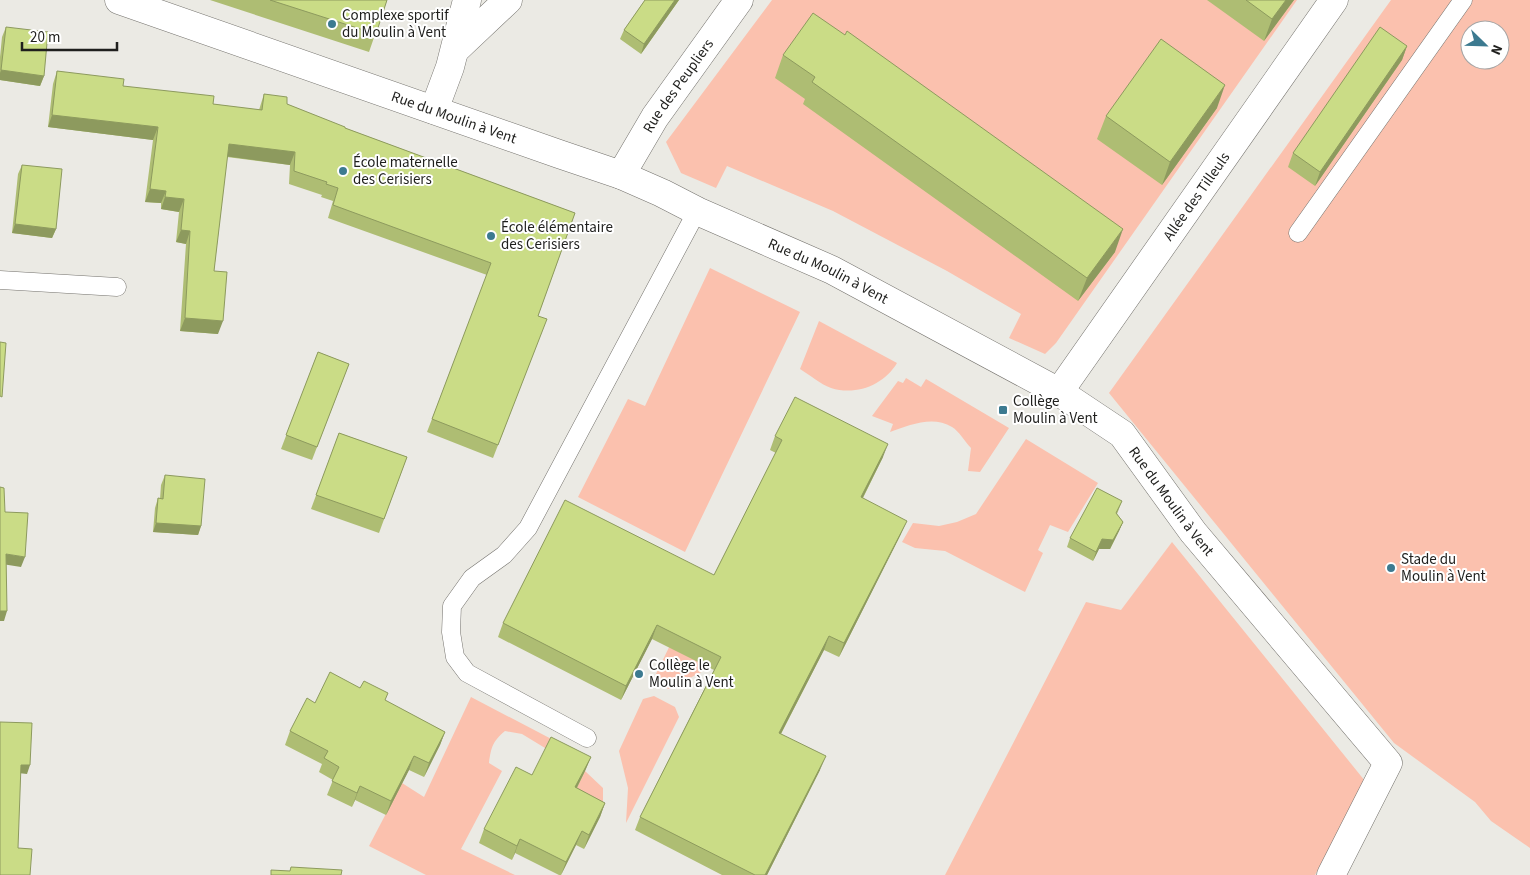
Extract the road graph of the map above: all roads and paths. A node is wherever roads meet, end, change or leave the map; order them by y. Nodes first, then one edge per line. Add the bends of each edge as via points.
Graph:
1 (119, 0) edge
2 (467, 0) edge
3 (508, 0) edge
4 (738, 0) edge
5 (1334, 0) edge
6 (1463, 0) edge
7 (454, 50) junction
8 (434, 110) junction
9 (621, 174) junction
10 (697, 211) junction
11 (1298, 233) dead end
12 (0, 280) edge
13 (117, 287) dead end
14 (1058, 392) junction
15 (587, 738) dead end
16 (1331, 875) edge

1 - 8 street, Rue du Moulin à Vent
2 - 7 street
3 - 7 street
4 - 9 street, Rue des Peupliers via 654,117
5 - 14 street, Allée des Tilleuls
6 - 11 lane
7 - 8 street
8 - 9 street, Rue du Moulin à Vent
9 - 10 street, Rue du Moulin à Vent
10 - 14 street, Rue du Moulin à Vent via 832,270
10 - 15 lane via 528,528 504,555 472,578 452,606 450,632 456,657 467,673
12 - 13 lane
14 - 16 street, Rue du Moulin à Vent via 1122,434 1193,532 1388,763

